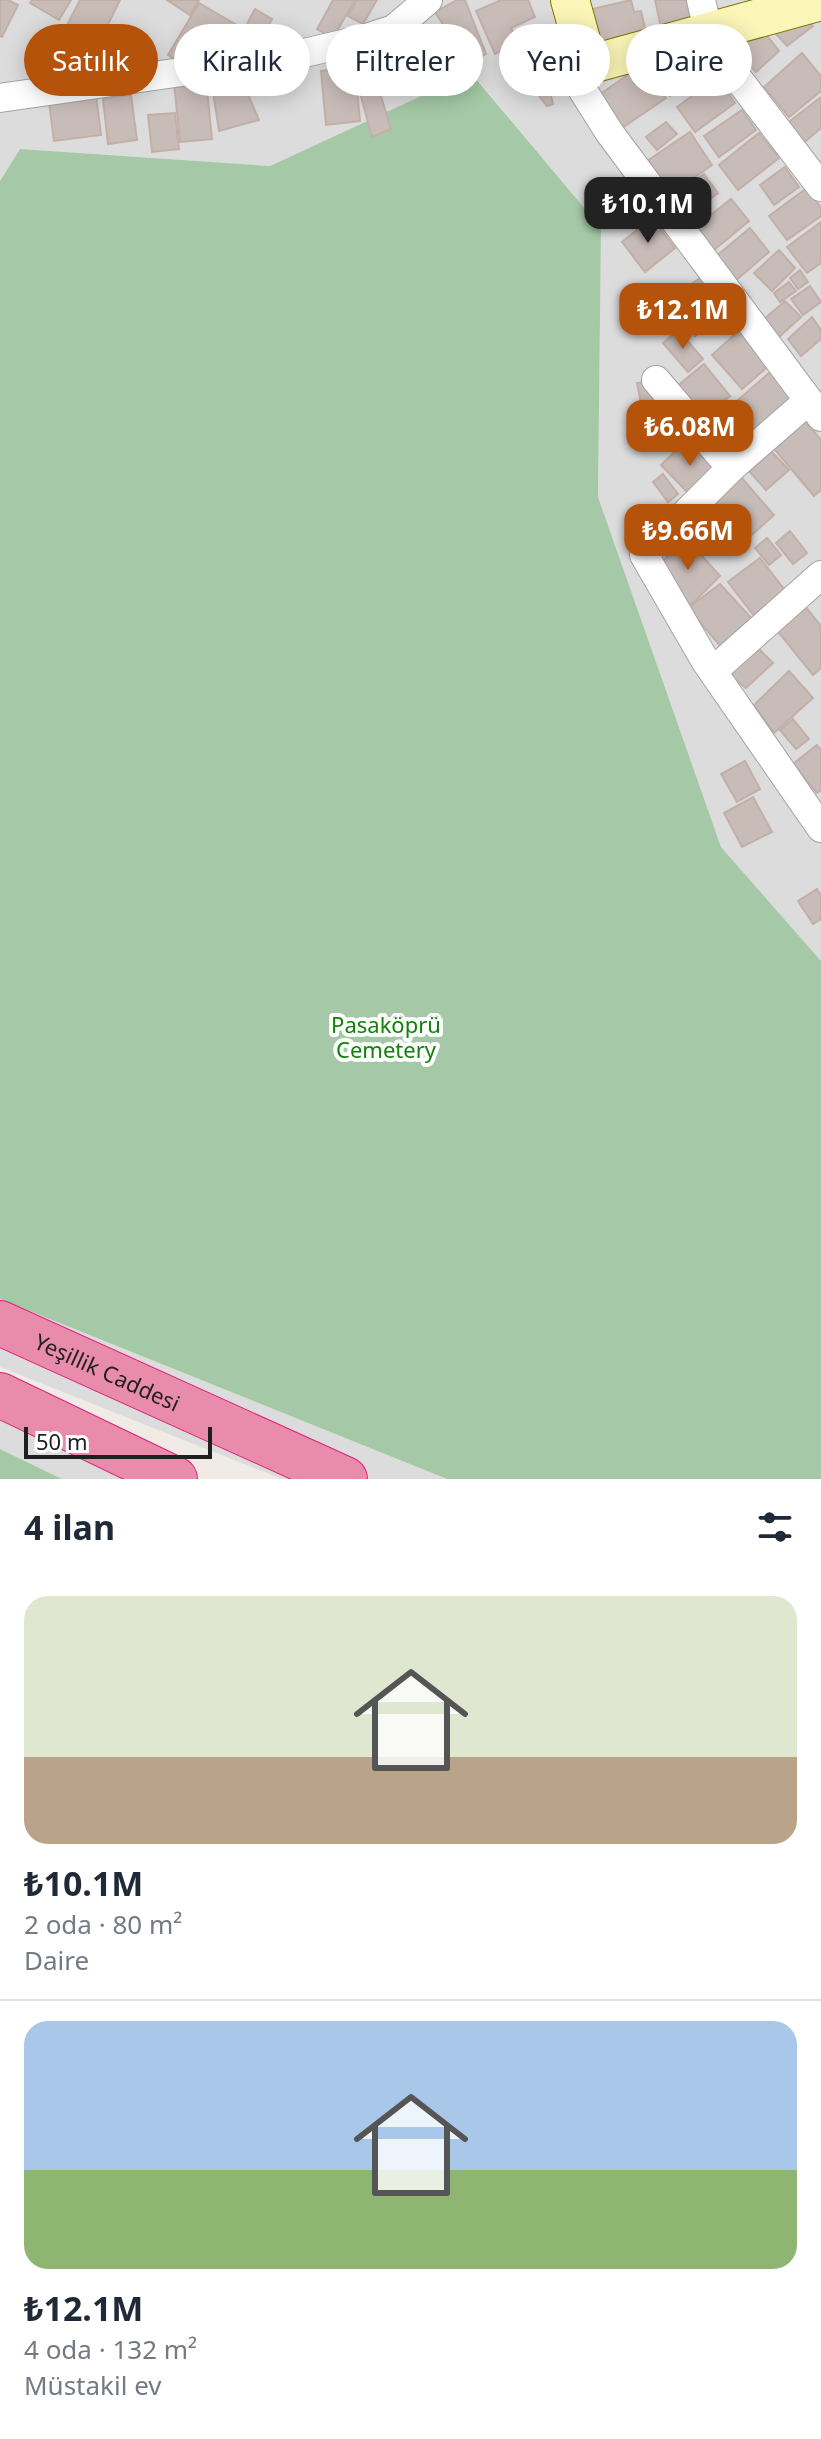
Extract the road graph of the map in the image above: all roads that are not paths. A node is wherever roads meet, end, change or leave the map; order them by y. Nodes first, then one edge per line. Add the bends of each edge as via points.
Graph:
1 (428, 0) edge
2 (570, 0) edge
3 (821, 1) edge
4 (705, 16) edge
5 (577, 24) edge
6 (610, 56) edge
7 (586, 96) edge
8 (0, 98) edge
9 (821, 187) edge
10 (656, 380) dead end
11 (814, 409) edge
12 (731, 468) junction
13 (821, 575) edge
14 (713, 671) junction
15 (817, 813) edge
16 (0, 1323) edge
17 (0, 1395) edge
18 (0, 1408) edge
19 (74, 1431) junction
20 (175, 1479) edge
21 (345, 1479) edge

1 - 8 street via 394,29 287,57
2 - 5 street
3 - 4 street
4 - 6 street
4 - 9 street via 733,72
7 - 11 street
10 - 12 street
11 - 12 street
12 - 14 street via 644,555
13 - 14 street
14 - 15 street
16 - 21 highway, Yeşillik Caddesi
17 - 19 highway
18 - 19 street
19 - 20 highway

